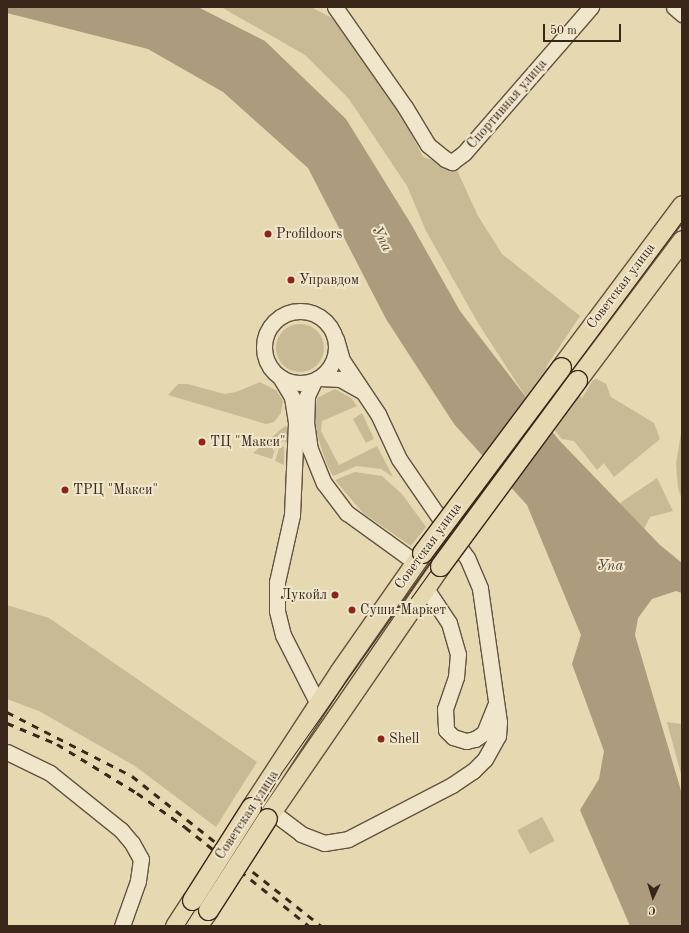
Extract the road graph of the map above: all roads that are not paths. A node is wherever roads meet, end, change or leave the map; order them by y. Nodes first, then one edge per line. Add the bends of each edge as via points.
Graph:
1 (590, 7) edge
2 (674, 7) edge
3 (338, 8) edge
4 (682, 14) edge
5 (682, 205) edge
6 (682, 240) edge
7 (336, 339) junction
8 (280, 378) junction
9 (317, 379) junction
10 (367, 395) junction
11 (418, 558) junction
12 (425, 587) junction
13 (496, 703) junction
14 (318, 704) junction
15 (7, 752) edge
16 (269, 815) junction
17 (200, 905) junction
18 (122, 926) edge
19 (175, 926) edge
20 (197, 926) edge

1 - 3 street, Спортивная улица via 469,147 452,162 445,160 428,145
2 - 4 street
5 - 11 main road, Советская улица, bridge
6 - 12 main road, Советская улица, bridge
7 - 8 street via 332,328 314,313 296,311 280,317 271,325 264,346 270,367
7 - 9 street via 334,361
7 - 10 street via 342,360
8 - 9 street via 297,383
8 - 14 street via 292,397 296,423 292,515 277,582 277,611 283,635
9 - 10 street via 340,379
9 - 11 street via 307,396 306,422 310,449 324,482 347,513
10 - 13 street via 399,459 467,558 475,576 484,604
11 - 14 main road, Советская улица
12 - 13 street via 449,623 458,654 456,677 445,709 446,730 453,737 466,741 475,739 484,733
12 - 16 main road, Советская улица
13 - 16 street via 498,736 485,759 473,771 452,785 348,839 324,844
14 - 17 main road, Советская улица, bridge via 251,807
15 - 18 street via 50,773 121,830 132,842 141,859 138,881
16 - 17 main road, Советская улица, bridge
17 - 19 main road
17 - 20 main road

